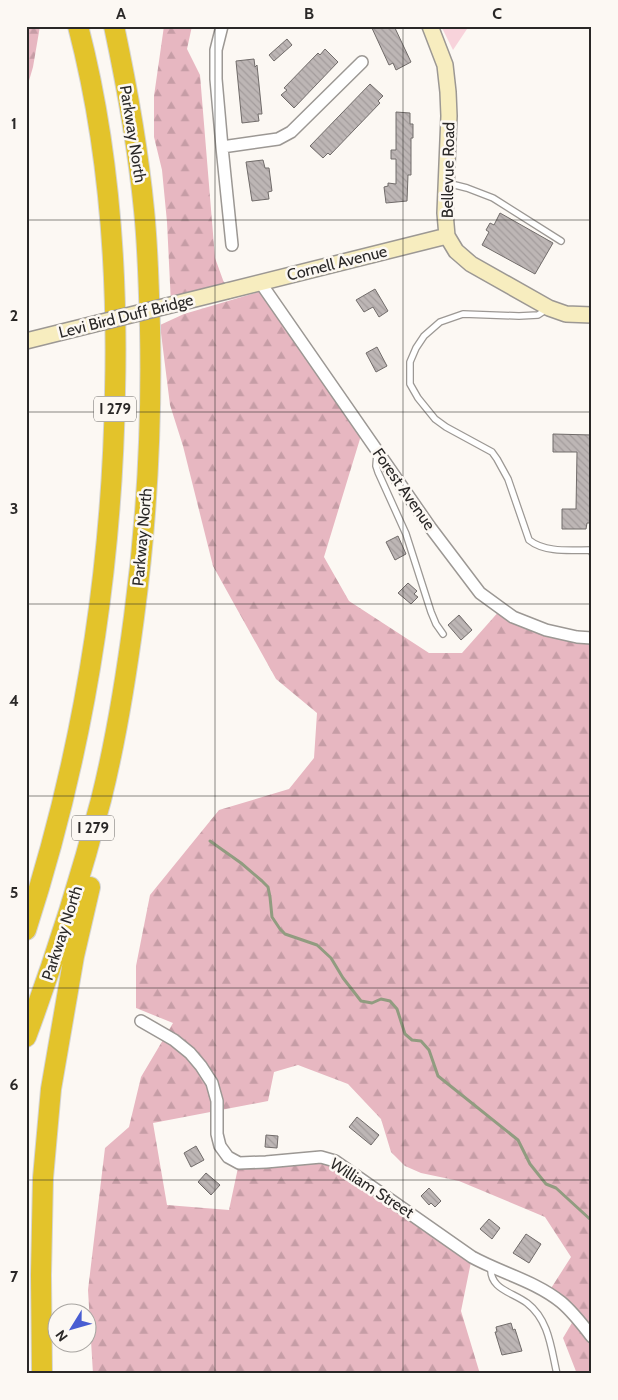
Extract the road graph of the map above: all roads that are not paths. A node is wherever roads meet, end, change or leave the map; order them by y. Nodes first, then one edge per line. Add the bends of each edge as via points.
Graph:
1 (78, 26) edge
2 (114, 26) edge
3 (222, 26) edge
4 (430, 26) edge
5 (362, 62) dead end
6 (222, 147) junction
7 (447, 183) junction
8 (447, 236) junction
9 (561, 241) dead end
10 (232, 245) dead end
11 (260, 282) junction
12 (227, 291) joint
13 (549, 308) junction
14 (592, 315) edge
15 (26, 341) edge
16 (377, 449) junction
17 (592, 553) edge
18 (134, 612) junction
19 (443, 634) dead end
20 (592, 638) edge
21 (26, 930) edge
22 (141, 1021) dead end
23 (26, 1037) edge
24 (491, 1267) junction
25 (592, 1337) edge
26 (42, 1374) edge
27 (557, 1374) edge

1 - 21 highway, Parkway North / I 279 via 97,119 113,250 116,358 111,501 99,614 82,721 55,832
2 - 18 highway, Parkway North / I 279 via 138,158 150,294 148,462
3 - 6 street via 216,50 216,79
4 - 7 street, Bellevue Road via 445,65 448,92
5 - 6 street via 291,132 278,139
6 - 10 street
7 - 8 street, Bellevue Road
7 - 9 lane via 494,198
8 - 11 street, Cornell Avenue
8 - 13 street, Bellevue Road via 456,251 471,264
11 - 12 street, Cornell Avenue
11 - 16 street, Forest Avenue
12 - 15 street, Levi Bird Duff Bridge, bridge
13 - 14 street, Bellevue Road via 566,314
13 - 17 lane via 538,315 463,314 440,322 416,348 410,362 410,384 435,419 492,452 508,479 529,540 562,550 591,550
16 - 19 lane via 378,472 406,534 431,612
16 - 20 street, Forest Avenue via 480,593 513,617 546,630
18 - 23 highway, Parkway North / I 279 via 122,695 101,798 69,914
18 - 26 highway via 129,698 122,748 74,956 51,1089 43,1178
22 - 24 street, William Street via 174,1040 201,1066 212,1084 217,1101 217,1134 228,1157 239,1162 321,1157 335,1161
24 - 25 street, William Street via 548,1293 576,1316
24 - 27 lane via 494,1283 527,1304 541,1318

